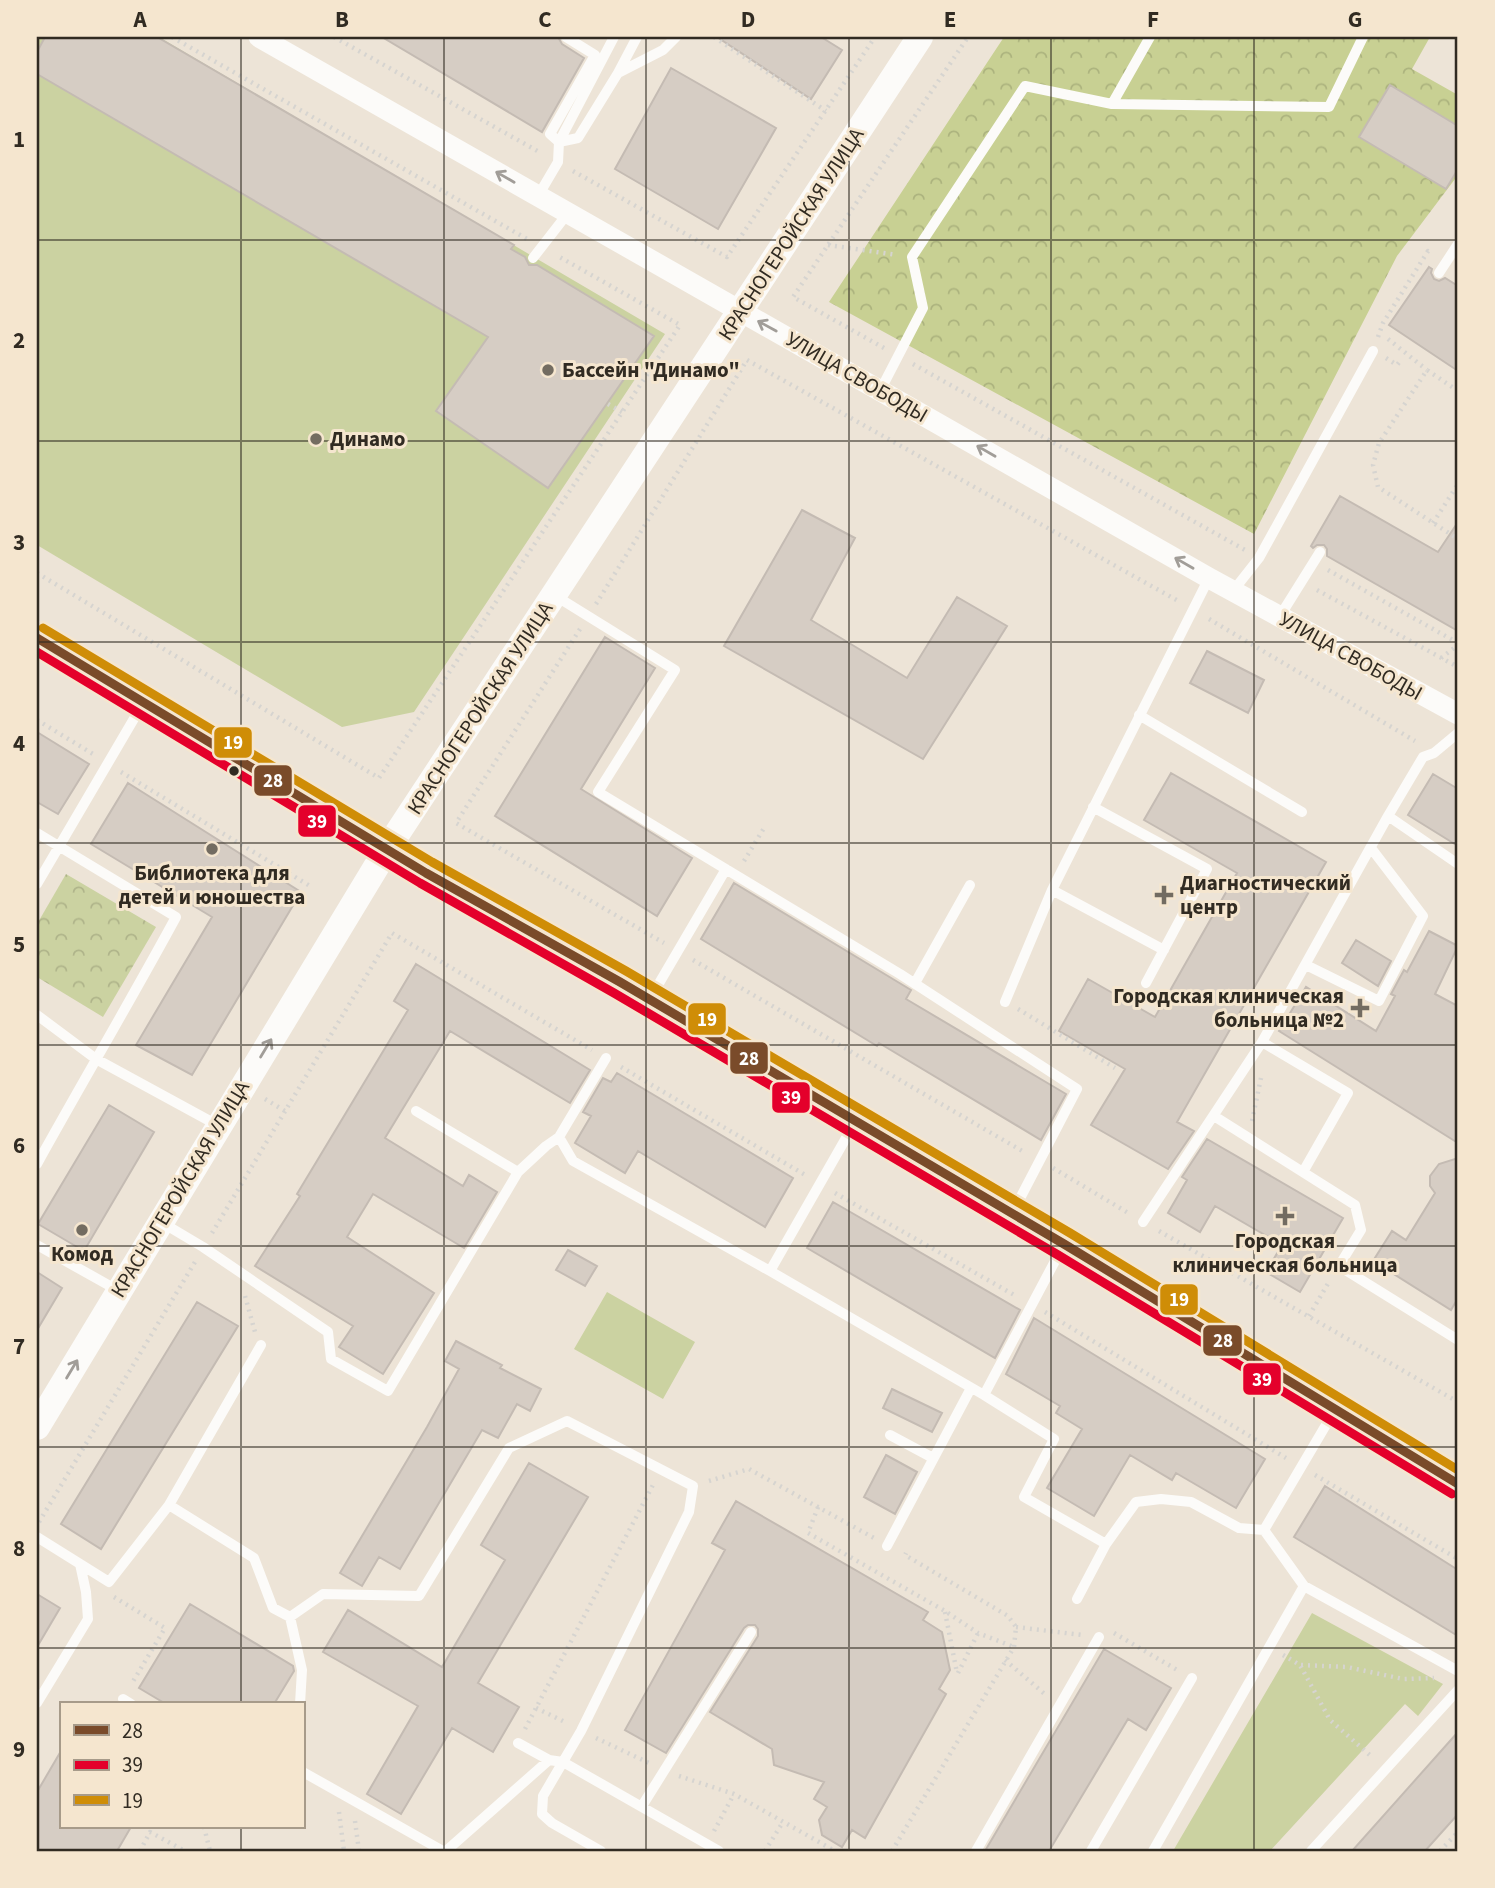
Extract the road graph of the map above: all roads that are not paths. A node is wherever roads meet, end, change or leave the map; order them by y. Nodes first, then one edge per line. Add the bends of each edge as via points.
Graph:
1 (259, 37) edge
2 (566, 37) edge
3 (614, 37) edge
4 (637, 37) edge
5 (677, 37) edge
6 (920, 37) edge
7 (1150, 37) edge
8 (1363, 37) edge
9 (618, 73) junction
10 (1112, 104) junction
11 (559, 142) junction
12 (538, 196) junction
13 (568, 213) junction
14 (1458, 244) edge
15 (533, 258) dead end
16 (1439, 274) dead end
17 (740, 311) junction
18 (1378, 349) road end
19 (880, 391) junction
20 (1321, 552) dead end
21 (1209, 578) junction
22 (1233, 591) junction
23 (554, 595) junction
24 (1280, 617) junction
25 (37, 638) edge
26 (144, 702) junction
27 (1458, 714) edge
28 (1139, 715) junction
29 (1458, 733) edge
30 (1093, 807) junction
31 (1302, 812) dead end
32 (1388, 816) junction
33 (37, 833) edge
34 (58, 845) junction
35 (1370, 848) junction
36 (387, 849) junction
37 (1458, 864) edge
38 (726, 869) junction
39 (37, 884) edge
40 (970, 885) dead end
41 (1052, 890) junction
42 (1164, 950) junction
43 (1306, 965) junction
44 (1146, 983) dead end
45 (915, 984) junction
46 (649, 999) junction
47 (1005, 1002) road end
48 (37, 1015) edge
49 (1265, 1044) junction
50 (606, 1058) road end
51 (96, 1059) junction
52 (416, 1111) dead end
53 (1214, 1115) junction
54 (855, 1122) junction
55 (219, 1126) junction
56 (559, 1137) junction
57 (37, 1164) edge
58 (518, 1171) junction
59 (1303, 1172) junction
60 (1012, 1213) junction
61 (161, 1222) junction
62 (1143, 1222) road end
63 (1064, 1244) junction
64 (37, 1245) edge
65 (770, 1271) junction
66 (119, 1292) junction
67 (1458, 1340) edge
68 (261, 1345) road end
69 (971, 1388) junction
70 (984, 1395) junction
71 (1335, 1410) junction
72 (37, 1427) edge
73 (890, 1435) dead end
74 (933, 1458) junction
75 (1458, 1483) edge
76 (169, 1505) junction
77 (1264, 1530) junction
78 (37, 1537) edge
79 (1106, 1544) junction
80 (887, 1546) road end
81 (80, 1564) junction
82 (1304, 1586) junction
83 (1077, 1599) dead end
84 (290, 1617) junction
85 (751, 1632) dead end
86 (1099, 1637) road end
87 (1458, 1671) edge
88 (1192, 1678) road end
89 (1458, 1689) edge
90 (300, 1702) edge
91 (37, 1703) edge
92 (518, 1743) road end
93 (549, 1760) junction
94 (563, 1762) junction
95 (304, 1774) edge
96 (642, 1806) junction
97 (444, 1851) edge
98 (601, 1851) edge
99 (719, 1851) edge
100 (976, 1851) edge
101 (1091, 1851) edge
102 (1153, 1851) edge
103 (1311, 1851) edge

12 -> 1 street, УЛИЦА СВОБОДЫ
2 - 11 lane via 595,55 550,134
3 - 11 lane
4 - 9 lane
5 - 9 lane via 663,50
6 - 17 street, КРАСНОГЕРОЙСКАЯ УЛИЦА
7 - 10 lane
8 - 10 lane via 1329,107
9 - 11 lane via 578,138
10 - 19 lane via 1025,86 912,257 923,308
11 - 12 lane via 558,162
12 - 13 street, УЛИЦА СВОБОДЫ
13 - 15 lane
13 - 17 street, УЛИЦА СВОБОДЫ
14 - 16 lane
19 -> 17 street, УЛИЦА СВОБОДЫ
17 - 23 street, КРАСНОГЕРОЙСКАЯ УЛИЦА
18 - 22 lane via 1259,558
21 -> 19 street, УЛИЦА СВОБОДЫ
20 - 24 lane
21 - 22 street, УЛИЦА СВОБОДЫ
21 - 28 lane
22 - 24 street, УЛИЦА СВОБОДЫ
23 - 36 street, КРАСНОГЕРОЙСКАЯ УЛИЦА
23 - 38 lane via 675,670 598,792
24 - 27 street, УЛИЦА СВОБОДЫ
25 - 26 main road
26 - 34 lane
26 - 36 main road
28 - 30 lane
28 - 31 lane
29 - 32 lane via 1423,757
30 - 41 lane
30 - 42 lane via 1207,869
32 - 35 lane
32 - 37 lane
33 - 34 lane
34 - 39 lane
34 - 51 lane via 176,917
35 - 43 lane
35 - 43 lane via 1423,916 1379,1001
36 - 46 main road
55 -> 36 street, КРАСНОГЕРОЙСКАЯ УЛИЦА
38 - 45 lane
38 - 46 lane
40 - 45 lane
41 - 42 lane
41 - 47 lane
42 - 44 lane
43 - 49 lane
45 - 60 lane via 1077,1088
46 - 54 main road
48 - 51 lane
49 - 53 lane
49 - 59 lane via 1348,1093
50 - 56 lane
51 - 55 lane
51 - 57 lane
52 - 58 lane
53 - 59 lane
53 - 62 lane
54 - 60 main road
54 - 65 lane
55 - 61 street, КРАСНОГЕРОЙСКАЯ УЛИЦА
56 - 58 lane
56 - 65 lane via 573,1161
58 - 61 lane via 388,1391 331,1359 328,1332
59 - 67 lane via 1355,1205 1361,1230 1339,1266
60 - 63 main road
61 - 66 street, КРАСНОГЕРОЙСКАЯ УЛИЦА
63 - 70 lane
63 - 71 main road
64 - 66 lane
65 - 69 lane
72 -> 66 street, КРАСНОГЕРОЙСКАЯ УЛИЦА
68 - 76 lane
69 - 70 lane
69 - 74 lane
70 - 79 lane via 1055,1438 1024,1497
71 - 75 main road
71 - 77 lane
73 - 74 lane
74 - 80 lane
76 - 81 lane via 109,1582
76 - 84 lane via 254,1558 274,1608
77 - 79 lane via 1240,1528 1191,1502 1161,1499 1136,1502
77 - 82 lane
78 - 81 lane
79 - 83 lane
81 - 91 lane via 88,1619
82 - 87 lane
82 - 102 lane
84 - 90 lane via 302,1670
84 - 94 lane via 323,1594 419,1595 509,1448 567,1421 693,1486 690,1512
85 - 96 lane
86 - 100 lane
88 - 101 lane
89 - 103 lane
92 - 93 lane
93 - 94 lane
93 - 97 lane
94 - 96 lane
94 - 98 lane via 543,1796 542,1814
95 - 97 lane
96 - 99 lane

